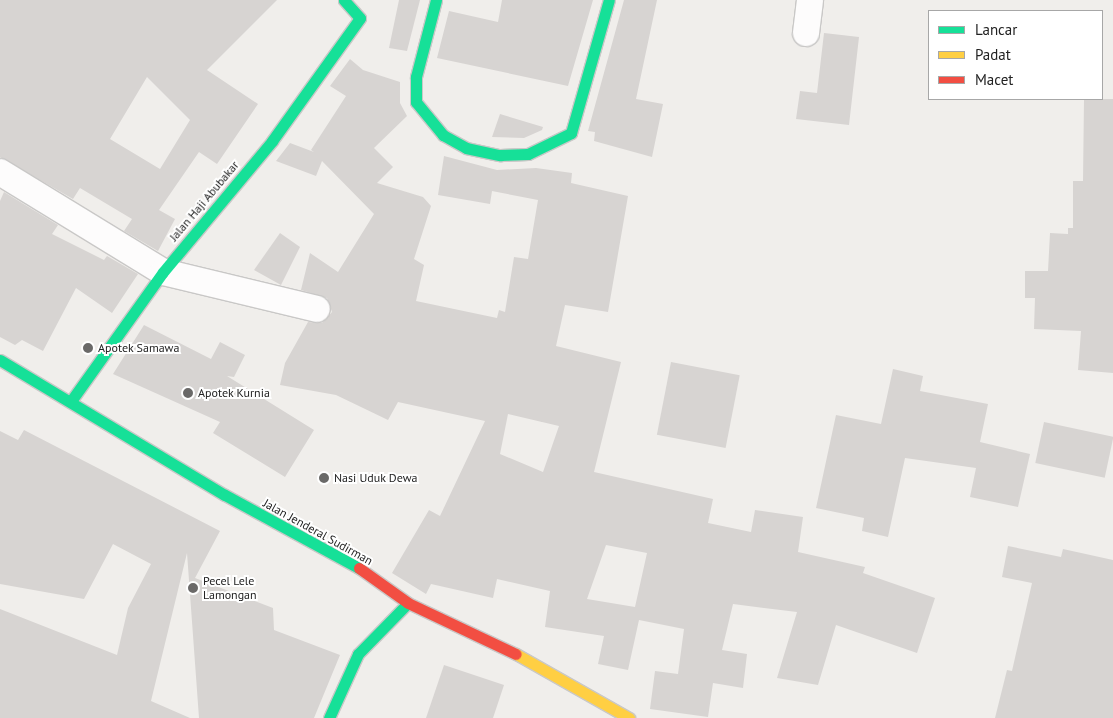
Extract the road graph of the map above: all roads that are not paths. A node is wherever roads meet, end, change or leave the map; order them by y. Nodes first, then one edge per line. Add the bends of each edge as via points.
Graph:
1 (344, 0) edge
2 (436, 0) edge
3 (609, 0) edge
4 (810, 0) edge
5 (806, 33) dead end
6 (0, 172) edge
7 (163, 272) junction
8 (317, 309) dead end
9 (0, 360) edge
10 (71, 401) junction
11 (408, 602) junction
12 (329, 718) edge
13 (628, 718) edge

1 - 7 main road, Jalan Haji Abubakar via 360,18 272,141
2 - 3 main road via 416,77 416,102 443,135 466,148 500,155 528,154 571,133
4 - 5 street
6 - 7 street
7 - 8 street
7 - 10 main road, Jalan Haji Abubakar
9 - 10 main road, Jalan Jenderal Sudirman
10 - 11 main road, Jalan Jenderal Sudirman via 224,496 352,563
11 - 12 main road via 358,654
11 - 13 main road, Jalan Jenderal Sudirman via 512,652

